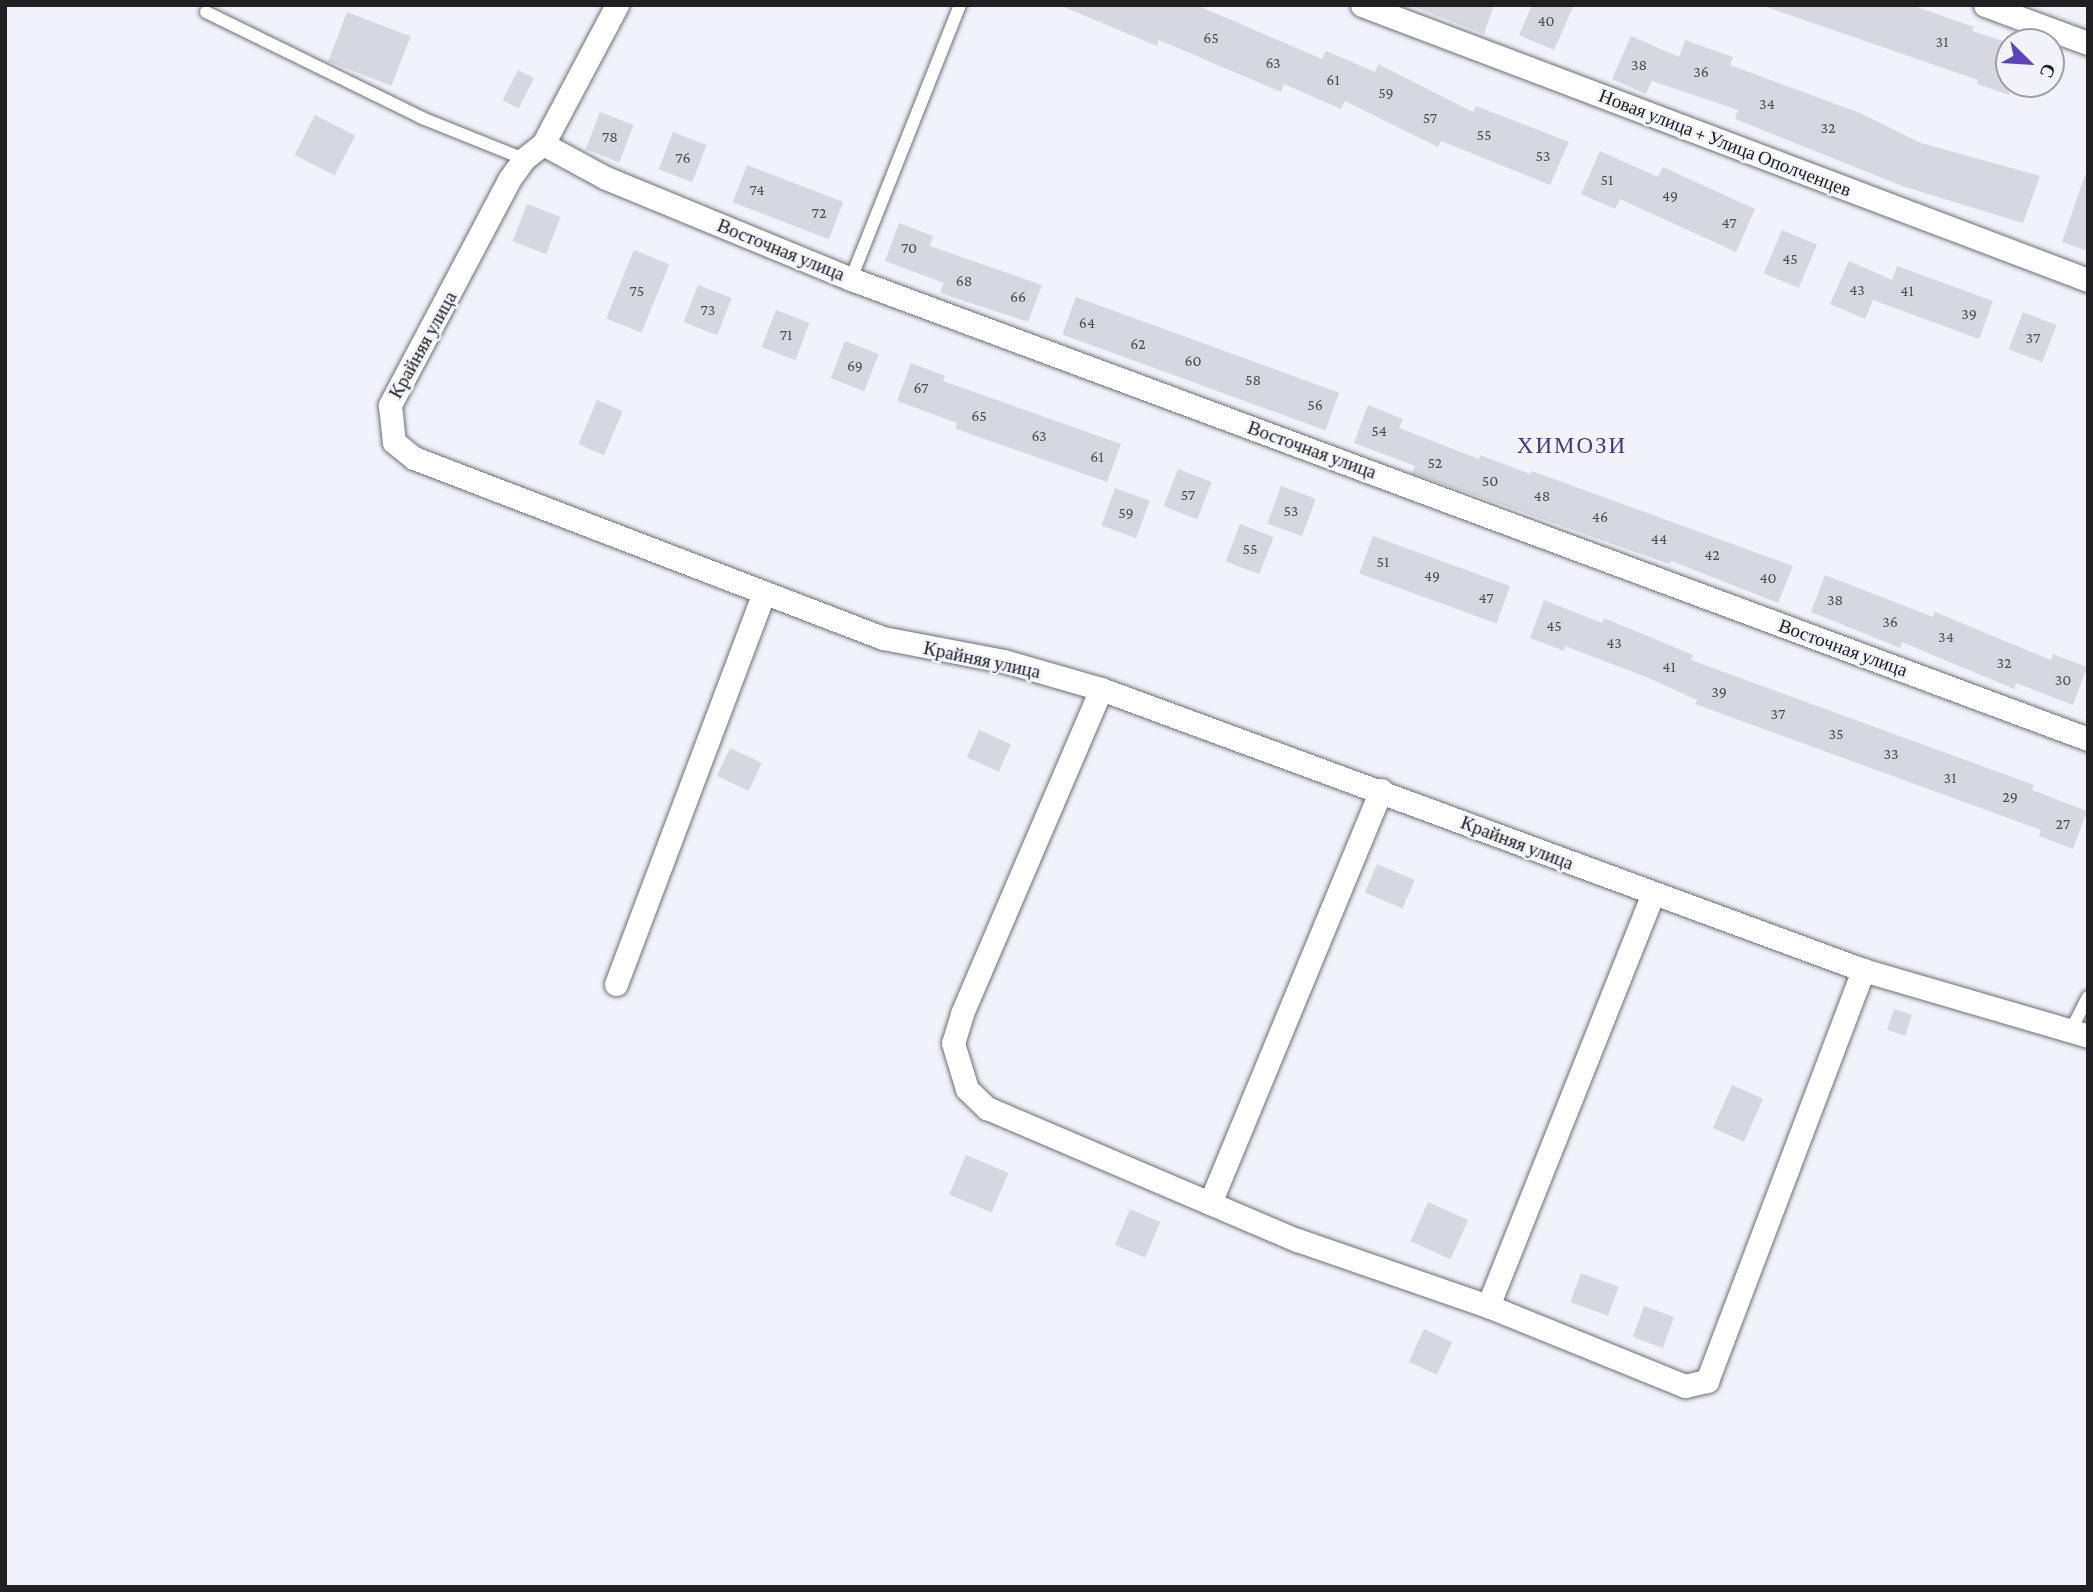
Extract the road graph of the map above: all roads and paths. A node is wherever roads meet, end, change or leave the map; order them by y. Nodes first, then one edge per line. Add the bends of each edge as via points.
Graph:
1 (617, 5) edge
2 (960, 5) edge
3 (1362, 5) edge
4 (1985, 5) edge
5 (206, 12) dead end
6 (2088, 43) edge
7 (543, 144) junction
8 (524, 159) junction
9 (851, 279) junction
10 (2088, 280) edge
11 (763, 594) junction
12 (1101, 689) junction
13 (2088, 739) edge
14 (1381, 790) junction
15 (1653, 895) junction
16 (1863, 970) junction
17 (616, 984) dead end
18 (2088, 998) edge
19 (2080, 1033) edge
20 (1210, 1203) junction
21 (1488, 1306) junction

1 - 7 street, Крайняя улица
2 - 9 lane
3 - 10 street, Новая улица + Улица Ополченцев
4 - 6 street
5 - 8 lane via 422,118
7 - 8 street, Крайняя улица
7 - 9 street, Восточная улица via 606,178
8 - 11 street, Крайняя улица via 390,405 394,442 439,470
9 - 13 street, Восточная улица
11 - 12 street, Крайняя улица via 883,638 1004,661
11 - 17 street
12 - 14 street, Крайняя улица
12 - 20 street via 962,1014 953,1043 958,1070 967,1089 988,1108
14 - 15 street, Крайняя улица
14 - 20 street
15 - 16 street, Крайняя улица
15 - 21 street
16 - 19 street, Крайняя улица via 2029,1022
16 - 21 street via 1707,1381 1685,1386
18 - 19 lane
20 - 21 street via 1297,1240

